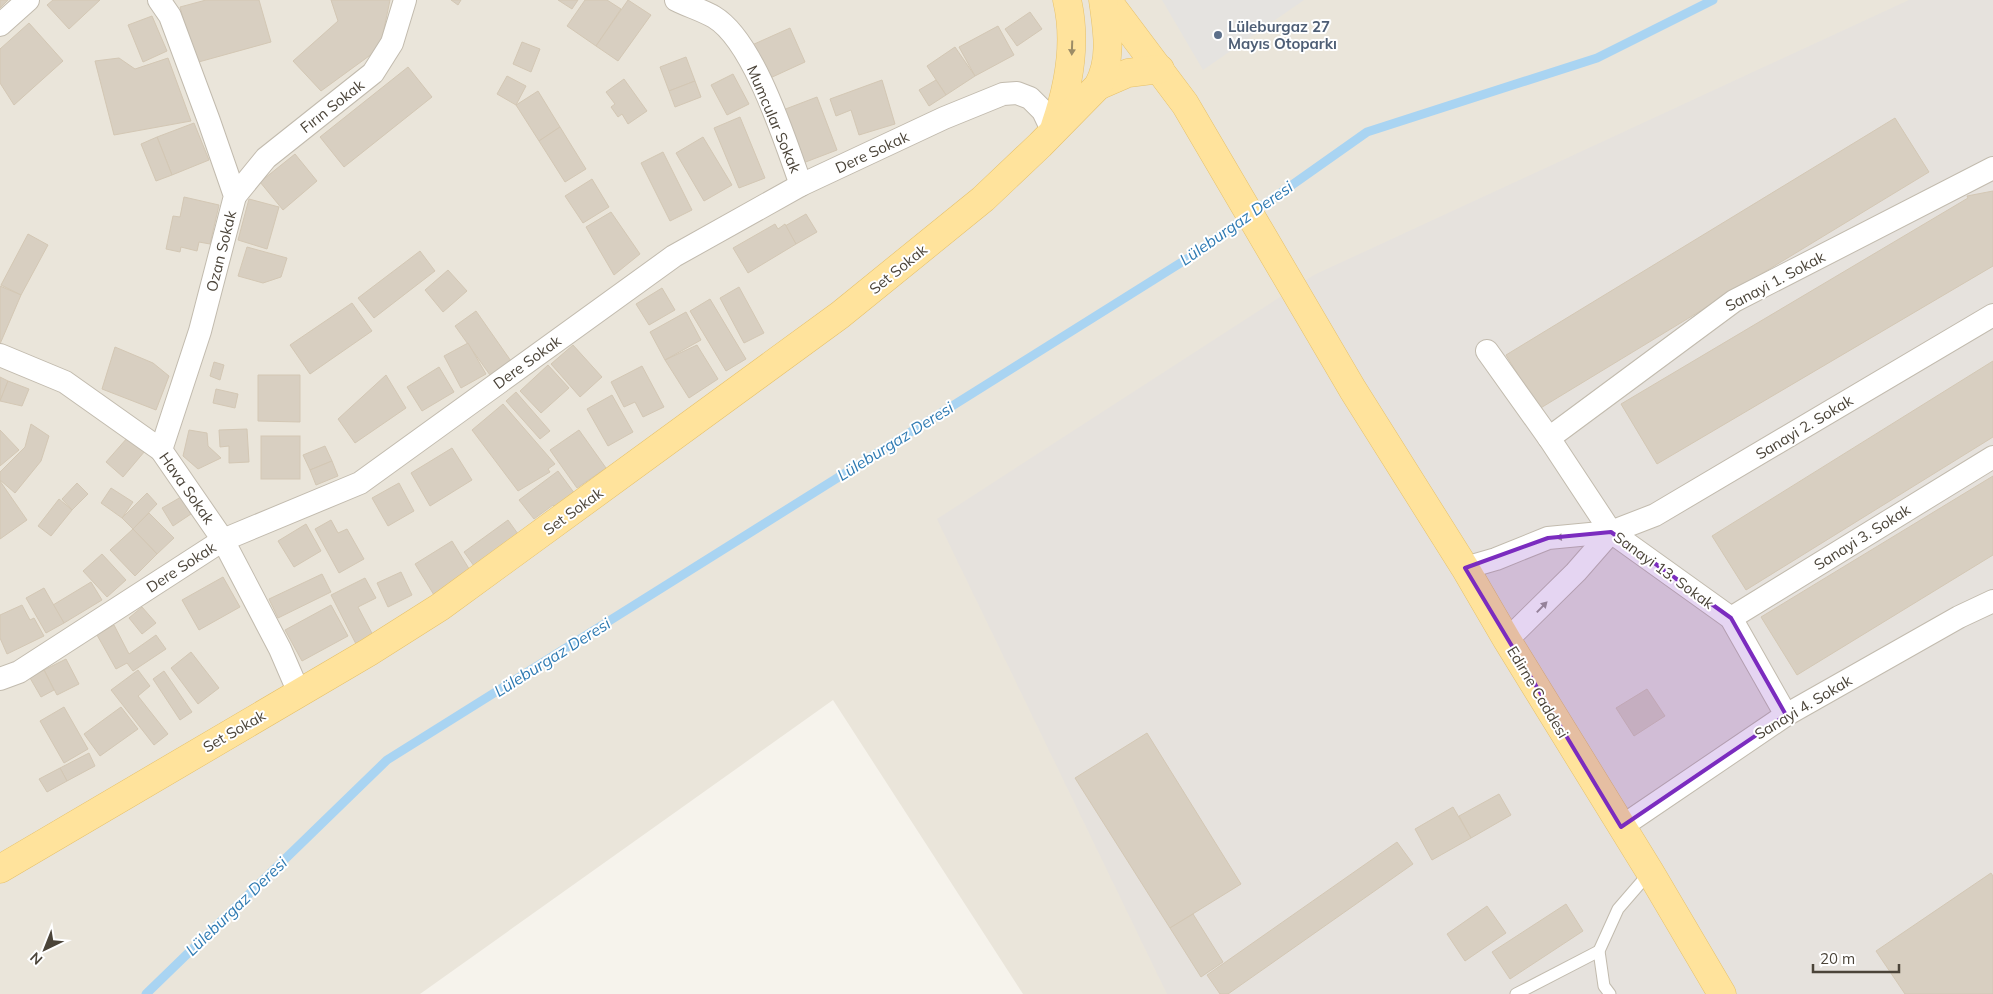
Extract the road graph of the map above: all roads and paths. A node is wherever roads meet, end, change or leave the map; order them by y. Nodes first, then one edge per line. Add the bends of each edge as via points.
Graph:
1 (28, 0) edge
2 (405, 0) edge
3 (676, 0) edge
4 (1067, 0) edge
5 (1103, 0) edge
6 (1106, 0) edge
7 (165, 1) edge
8 (716, 9) edge
9 (0, 25) edge
10 (1165, 76) junction
11 (1098, 86) junction
12 (1053, 132) junction
13 (1993, 168) edge
14 (801, 185) junction
15 (235, 196) junction
16 (1993, 315) edge
17 (1487, 351) dead end
18 (0, 355) edge
19 (1549, 438) junction
20 (160, 450) junction
21 (1993, 457) edge
22 (1611, 532) junction
23 (223, 540) junction
24 (1465, 568) junction
25 (1993, 601) edge
26 (1731, 618) junction
27 (1507, 640) junction
28 (0, 679) edge
29 (299, 693) junction
30 (1786, 715) junction
31 (1621, 827) junction
32 (0, 869) edge
33 (1650, 872) junction
34 (1599, 951) junction
35 (1516, 994) edge
36 (1610, 994) edge
37 (1722, 994) edge

1 - 9 street
2 - 15 street, Fırın Sokak via 392,44 373,73 266,158
3 - 8 street, Mumcular Sokak
4 -> 12 main road via 1072,28 1071,58 1063,105
5 - 11 main road, Set Sokak via 1107,62
6 - 10 main road
7 - 15 street, Ozan Sokak
8 - 14 street, Mumcular Sokak via 740,42 764,88
10 - 11 main road, Set Sokak via 1128,73
10 - 24 main road, Edirne Caddesi via 1185,104 1353,390
11 - 12 main road, Set Sokak
12 - 14 street, Dere Sokak via 1043,111 1030,98 1017,92 1004,94 944,118
12 - 29 main road, Set Sokak via 982,199 840,315 440,607
13 - 19 street, Sanayi 1. Sokak via 1734,301
14 - 23 street, Dere Sokak via 674,256 360,484
15 - 20 street, Ozan Sokak via 200,332
16 - 22 street, Sanayi 2. Sokak via 1655,515
17 - 19 street, Sanayi 13. Sokak
18 - 20 street, Hava Sokak via 64,382
19 - 22 street, Sanayi 13. Sokak
20 - 23 street, Hava Sokak
21 - 26 street, Sanayi 3. Sokak
22 -> 24 street, Sanayi 2. Sokak via 1548,538
22 - 26 street, Sanayi 13. Sokak
27 -> 22 street, Sanayi 2. Sokak via 1576,572
23 - 28 street, Dere Sokak via 19,672
23 - 29 street, Hava Sokak via 280,649
24 - 27 main road, Edirne Caddesi
25 - 30 street, Sanayi 4. Sokak
26 - 30 street, Sanayi 13. Sokak
27 - 31 main road, Edirne Caddesi
29 - 32 main road, Set Sokak
30 - 31 street, Sanayi 4. Sokak
31 - 33 main road, Edirne Caddesi
33 - 34 lane via 1618,909
33 - 37 main road, Edirne Caddesi
34 - 35 lane
34 - 36 lane via 1604,986

